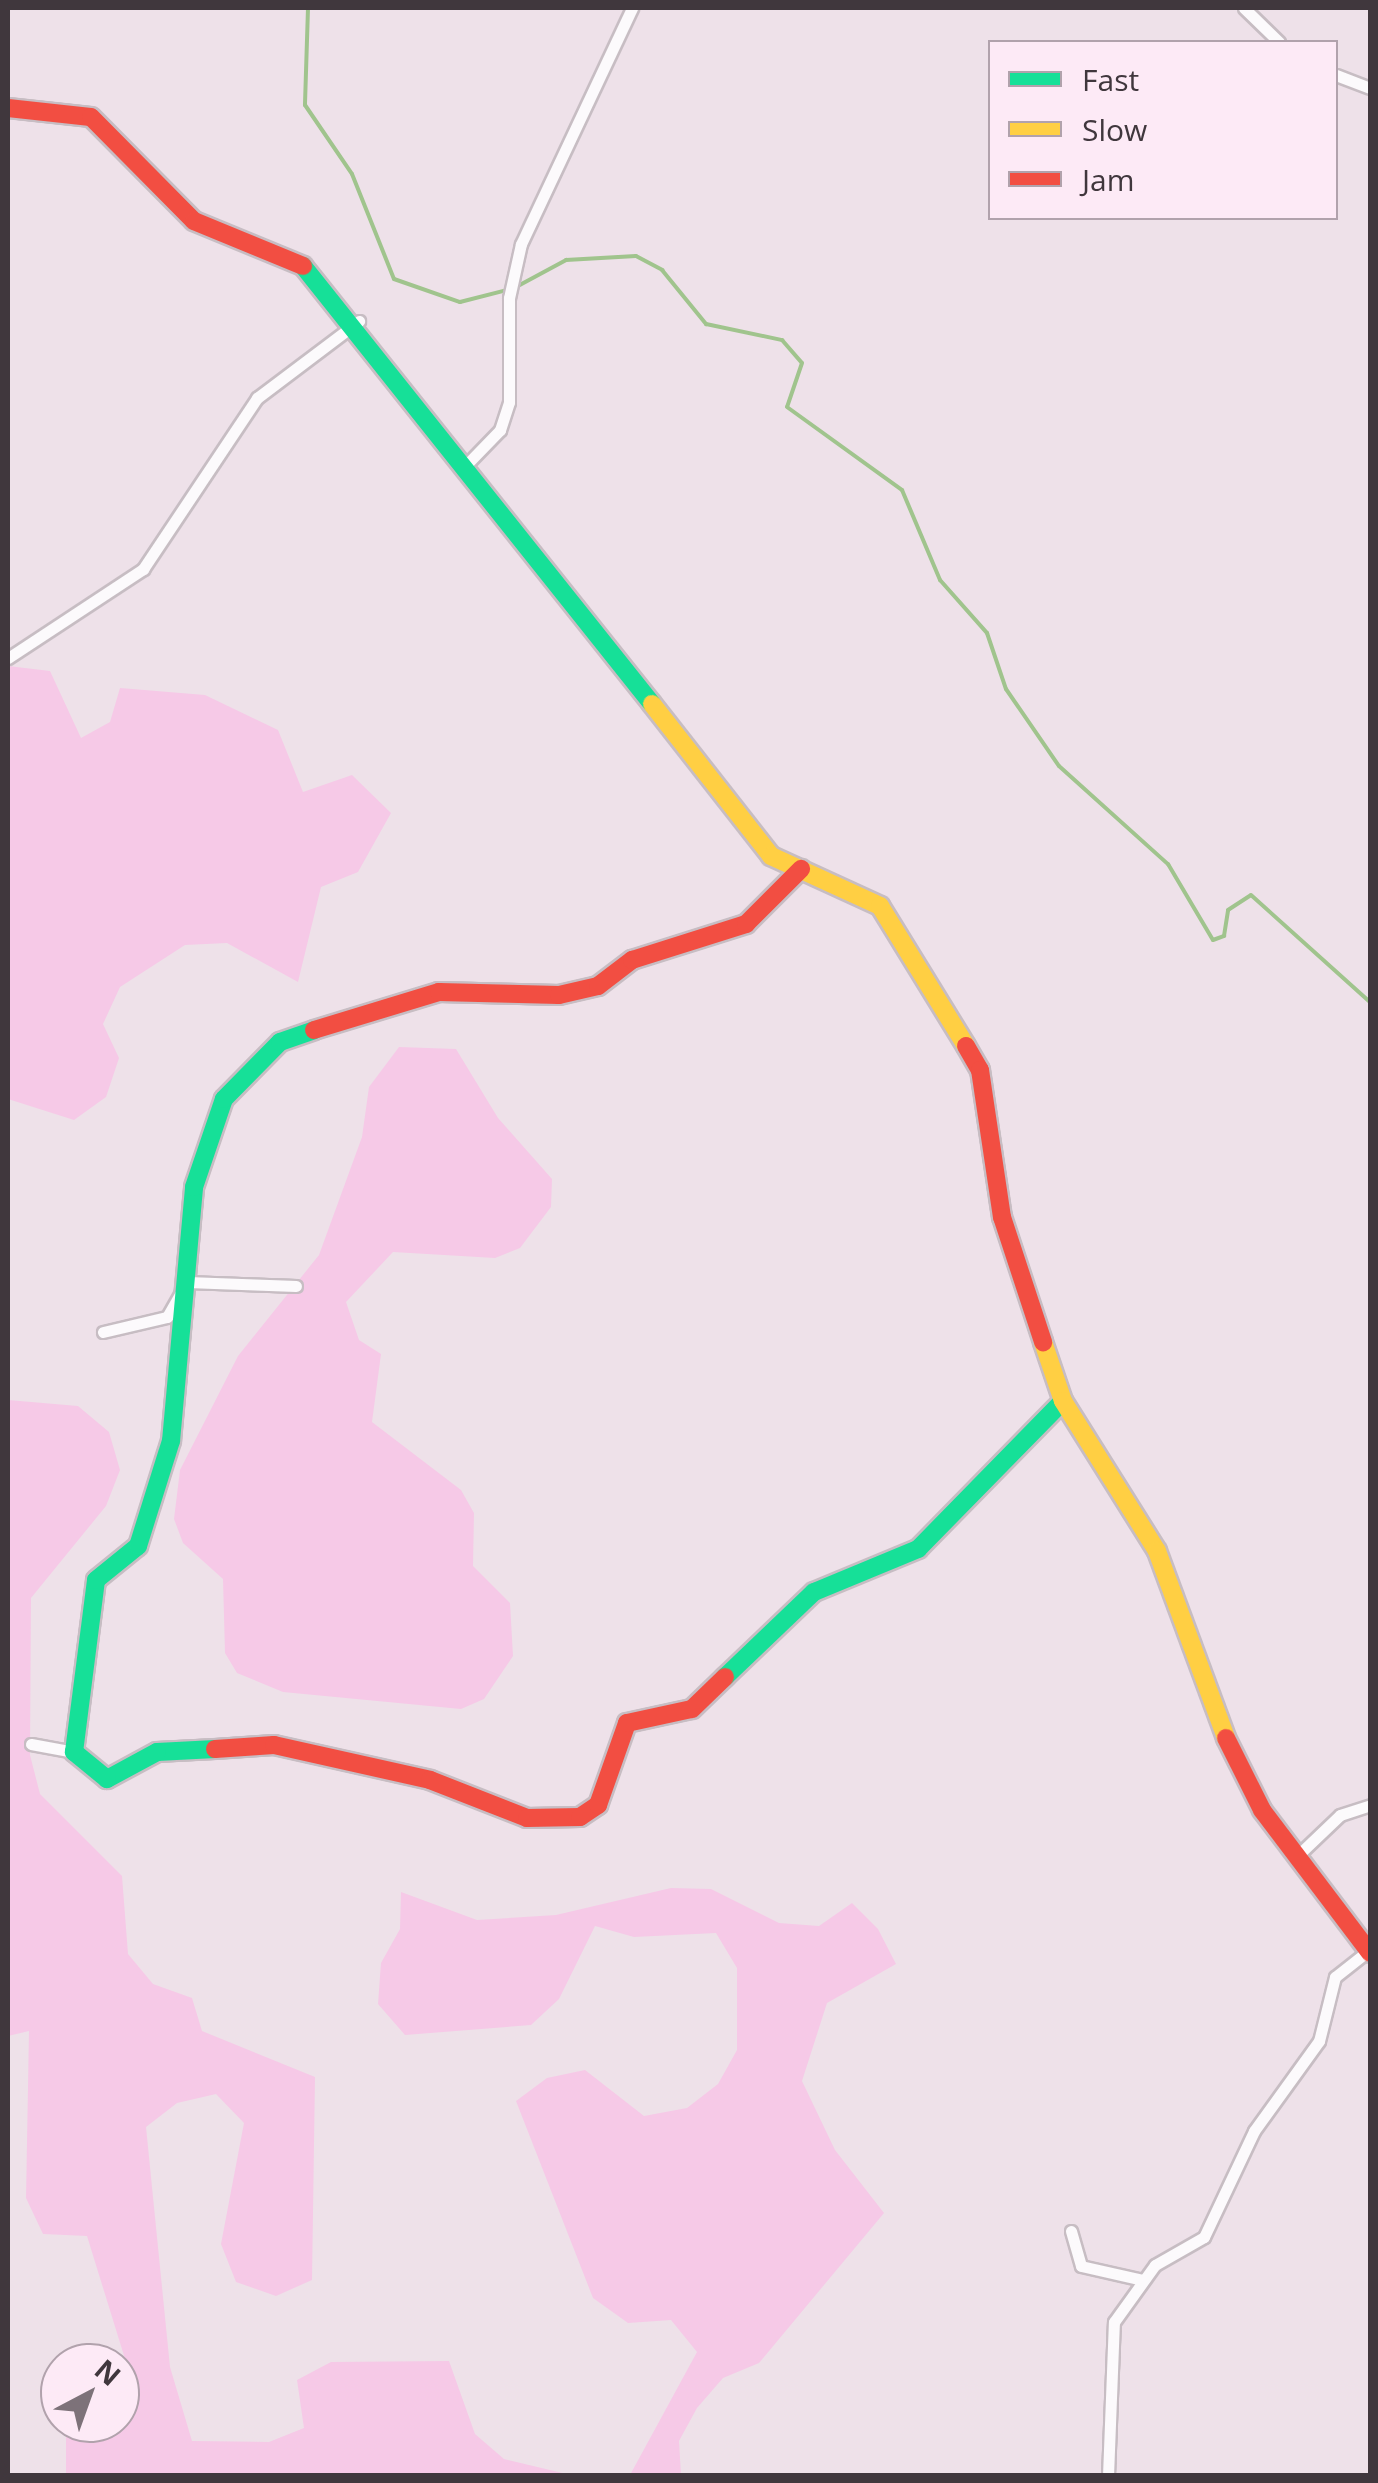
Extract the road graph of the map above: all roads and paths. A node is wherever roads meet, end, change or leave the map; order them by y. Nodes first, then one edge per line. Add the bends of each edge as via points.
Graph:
1 (632, 8) edge
2 (1244, 8) edge
3 (1277, 40) edge
4 (1338, 76) edge
5 (1370, 88) edge
6 (8, 108) edge
7 (359, 321) junction
8 (468, 463) junction
9 (8, 658) edge
10 (801, 870) junction
11 (187, 1282) junction
12 (296, 1286) dead end
13 (104, 1332) dead end
14 (1062, 1401) junction
15 (31, 1744) dead end
16 (74, 1752) junction
17 (1370, 1805) edge
18 (1295, 1858) junction
19 (1370, 1952) edge
20 (1070, 2232) dead end
21 (1143, 2280) junction
22 (1108, 2476) edge

1 - 8 street via 513,280 509,402 500,430
2 - 3 street
4 - 5 street
6 - 7 street via 91,118 194,221 286,254
7 - 8 street
7 - 9 street via 257,398 142,569
8 - 10 street via 701,776 771,856
10 - 11 street via 746,924 632,960 598,986 558,995 439,992 280,1042 224,1100 194,1188
10 - 14 street via 880,906 980,1070 1002,1216
11 - 12 street
11 - 13 street via 167,1317
11 - 16 street via 171,1441 134,1552 96,1580
14 - 16 street via 918,1549 814,1592 692,1708 634,1717 598,1805 580,1818 528,1818 430,1780 274,1744 157,1752 107,1779
14 - 18 street via 1156,1551 1208,1700
15 - 16 street
17 - 18 street via 1340,1815
18 - 19 street
19 - 21 street via 1335,1977 1319,2040 1254,2130 1204,2238
20 - 21 street via 1081,2266
21 - 22 street via 1110,2331

